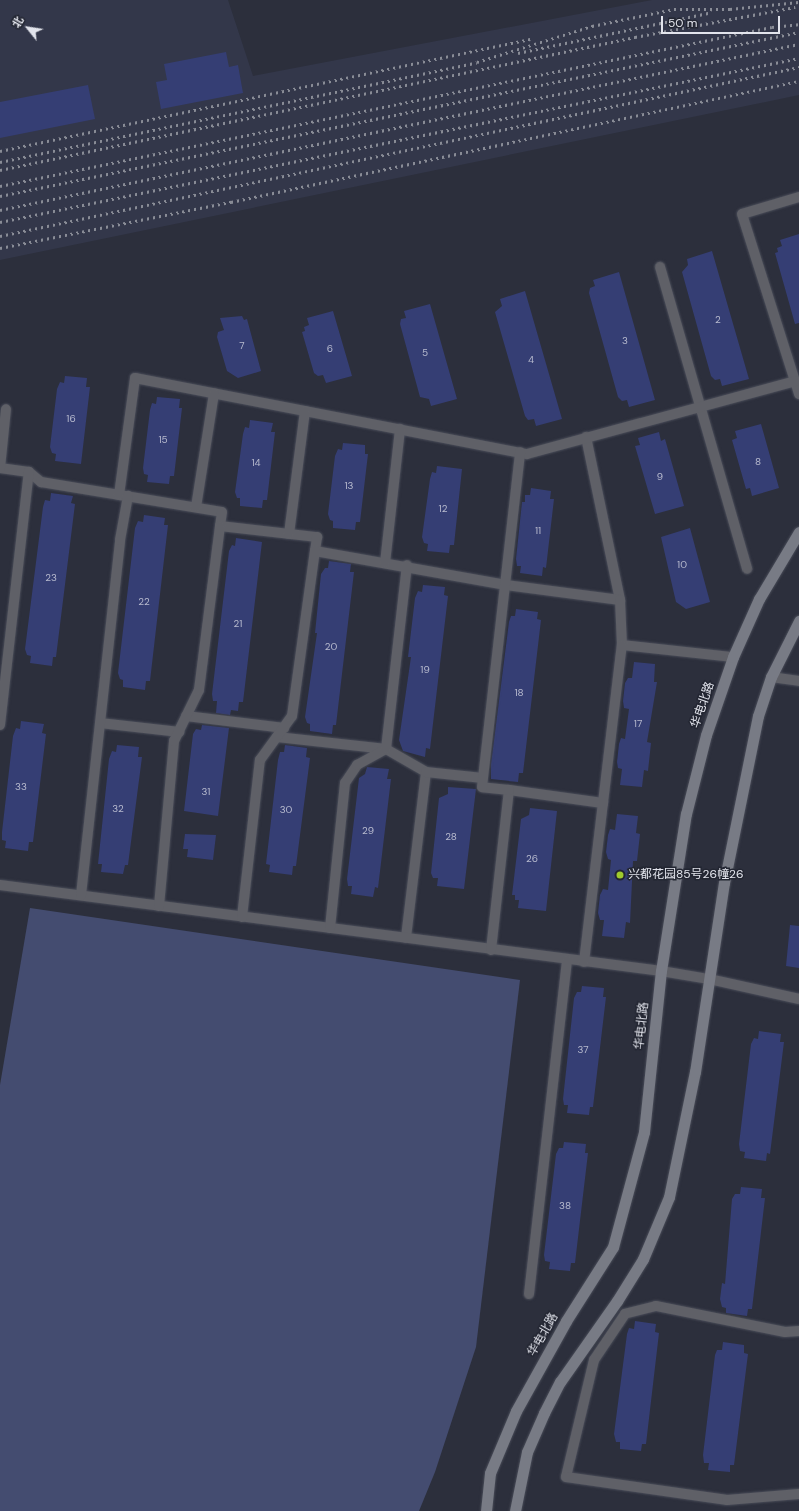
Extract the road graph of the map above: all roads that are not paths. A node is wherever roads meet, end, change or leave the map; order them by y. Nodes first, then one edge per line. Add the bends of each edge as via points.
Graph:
1 (799, 197) edge
2 (660, 267) dead end
3 (795, 381) junction
4 (214, 394) junction
5 (799, 394) edge
6 (700, 406) junction
7 (6, 409) dead end
8 (305, 411) junction
9 (400, 429) junction
10 (586, 437) junction
11 (520, 452) junction
12 (0, 468) edge
13 (29, 472) junction
14 (124, 496) junction
15 (196, 507) junction
16 (220, 526) junction
17 (799, 532) edge
18 (289, 534) junction
19 (315, 551) junction
20 (385, 563) junction
21 (407, 565) junction
22 (747, 568) dead end
23 (506, 585) junction
24 (620, 600) junction
25 (799, 621) edge
26 (622, 646) junction
27 (733, 657) junction
28 (771, 677) junction
29 (799, 682) edge
30 (186, 716) junction
31 (100, 723) junction
32 (0, 725) edge
33 (284, 728) junction
34 (179, 732) junction
35 (277, 737) junction
36 (386, 749) junction
37 (426, 772) junction
38 (483, 778) junction
39 (509, 790) junction
40 (603, 803) junction
41 (0, 885) edge
42 (81, 896) junction
43 (159, 906) junction
44 (242, 917) junction
45 (330, 928) junction
46 (406, 938) junction
47 (491, 950) junction
48 (567, 960) junction
49 (584, 962) junction
50 (661, 971) junction
51 (709, 979) junction
52 (799, 999) edge
53 (529, 1294) dead end
54 (799, 1331) edge
55 (799, 1494) edge
56 (486, 1511) edge
57 (515, 1511) edge

1 - 3 lane via 742,214
2 - 6 lane
3 - 5 lane
3 - 6 lane
4 - 8 lane
4 - 14 lane via 135,378
4 - 15 lane
6 - 10 lane
6 - 22 lane
7 - 12 lane
8 - 9 lane
8 - 18 lane
9 - 11 lane
9 - 20 lane
10 - 11 lane via 527,454
10 - 24 lane
11 - 23 lane
12 - 13 lane
13 - 14 lane via 41,482
13 - 32 lane
14 - 15 lane
14 - 31 lane
15 - 16 lane via 222,512
16 - 18 lane
16 - 30 lane via 199,690
17 - 27 main road, 华电北路 via 759,599
18 - 19 lane via 317,538
19 - 20 lane
19 - 33 lane via 292,716
20 - 21 lane
21 - 23 lane
21 - 36 lane
23 - 24 lane
23 - 38 lane
24 - 26 lane
25 - 28 main road
26 - 27 lane
26 - 40 lane
27 - 50 main road, 华电北路 via 706,735 686,814
28 - 29 lane
28 - 51 main road via 758,716 740,795
30 - 33 lane
30 - 34 lane
31 - 34 lane
31 - 42 lane
33 - 35 lane
34 - 43 lane via 174,741
35 - 36 lane
35 - 44 lane via 260,760
36 - 37 lane
36 - 45 lane via 357,765 346,783
37 - 38 lane
37 - 46 lane
38 - 39 lane via 482,787
39 - 40 lane
39 - 47 lane
40 - 49 lane
41 - 42 lane
42 - 43 lane
43 - 44 lane
44 - 45 lane
45 - 46 lane
46 - 47 lane
47 - 48 lane
48 - 49 lane
48 - 53 lane
49 - 50 lane
50 - 51 lane
50 - 56 main road, 华电北路 via 644,1132 613,1247 566,1321 516,1411 490,1473
51 - 52 lane
51 - 57 main road via 690,1100 670,1197 643,1259 560,1382 544,1413 527,1452
54 - 55 lane via 785,1332 656,1306 625,1314 594,1360 566,1477 727,1500

